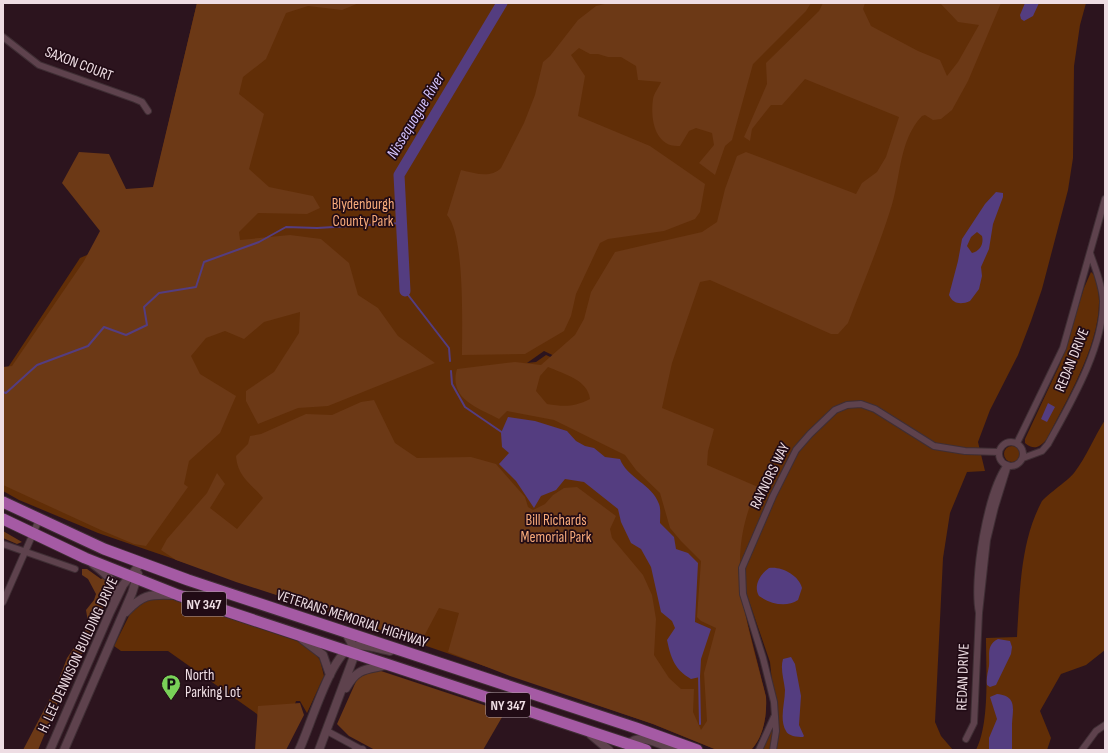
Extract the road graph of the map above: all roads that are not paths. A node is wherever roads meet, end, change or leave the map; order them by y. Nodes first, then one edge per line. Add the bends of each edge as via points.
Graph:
1 (3, 37) edge
2 (148, 111) dead end
3 (1105, 199) edge
4 (1090, 253) junction
5 (1017, 443) junction
6 (999, 452) junction
7 (1022, 458) junction
8 (1008, 465) junction
9 (3, 502) edge
10 (3, 519) edge
11 (39, 520) junction
12 (33, 534) junction
13 (3, 544) edge
14 (25, 552) junction
15 (85, 558) junction
16 (141, 563) junction
17 (75, 568) dead end
18 (133, 578) junction
19 (178, 595) junction
20 (3, 602) edge
21 (110, 612) junction
22 (122, 617) junction
23 (346, 633) junction
24 (296, 635) junction
25 (350, 651) junction
26 (415, 655) junction
27 (387, 665) junction
28 (330, 675) junction
29 (337, 705) junction
30 (775, 714) junction
31 (623, 724) junction
32 (1105, 725) edge
33 (584, 730) junction
34 (327, 731) junction
35 (966, 740) dead end
36 (632, 746) edge
37 (50, 750) edge
38 (64, 750) edge
39 (299, 750) edge
40 (319, 750) edge
41 (356, 750) edge
42 (362, 750) edge
43 (609, 750) edge
44 (646, 750) edge
45 (675, 750) edge
46 (697, 750) edge
47 (758, 750) edge
48 (773, 750) edge
49 (1082, 750) edge

1 - 2 street, SAXON COURT via 38,65 135,99 142,102
3 - 4 street, REDAN DRIVE
4 - 5 street, REDAN DRIVE via 1063,348
4 - 7 street, REDAN DRIVE via 1103,299 1102,318 1095,342 1079,382 1048,444 1042,451
5 - 6 street via 1006,443
5 - 7 street via 1022,448
6 - 8 street via 1000,459
6 - 30 street, RAYNORS WAY via 965,451 934,446 875,409 861,404 847,405 836,410 802,441 786,468 742,568 743,594 763,658
7 - 8 street, REDAN DRIVE via 1018,463
8 - 35 street, REDAN DRIVE via 999,479 977,594 979,613 974,722
9 - 11 highway, VETERANS MEMORIAL HIGHWAY / NY 347
10 - 12 highway, NY 347
11 - 12 street
11 - 16 highway, VETERANS MEMORIAL HIGHWAY / NY 347
12 - 14 street
12 - 15 highway, NY 347
13 - 14 street
14 - 17 street
14 - 20 street
15 - 18 highway, NY 347
15 - 21 street via 114,584 115,596
16 - 18 street, H. LEE DENNISON BUILDING DRIVE
16 - 23 highway, VETERANS MEMORIAL HIGHWAY / NY 347
18 - 19 highway, NY 347
18 - 21 street, H. LEE DENNISON BUILDING DRIVE
18 - 22 street, H. LEE DENNISON BUILDING DRIVE
19 - 22 street via 144,597 135,602
19 - 24 highway, NY 347
21 - 37 street, H. LEE DENNISON BUILDING DRIVE
22 - 38 street, H. LEE DENNISON BUILDING DRIVE
23 - 25 street
23 - 26 highway, VETERANS MEMORIAL HIGHWAY / NY 347
24 - 25 highway, NY 347
24 - 28 street via 321,652
25 - 26 street via 363,646
25 - 27 highway, NY 347
25 - 28 street via 335,664
25 - 29 street
26 - 31 highway, VETERANS MEMORIAL HIGHWAY / NY 347
27 - 29 street via 366,668 358,672
27 - 33 highway, NY 347
28 - 39 street
29 - 34 street
30 - 47 street, RAYNORS WAY via 766,738
30 - 48 street, RAYNORS WAY
31 - 36 street via 632,732
31 - 46 highway, VETERANS MEMORIAL HIGHWAY / NY 347
32 - 49 street via 1096,731
33 - 36 highway, NY 347
33 - 43 street
34 - 40 street
34 - 42 street
36 - 44 highway, NY 347
36 - 45 street via 644,739
41 - 42 street

